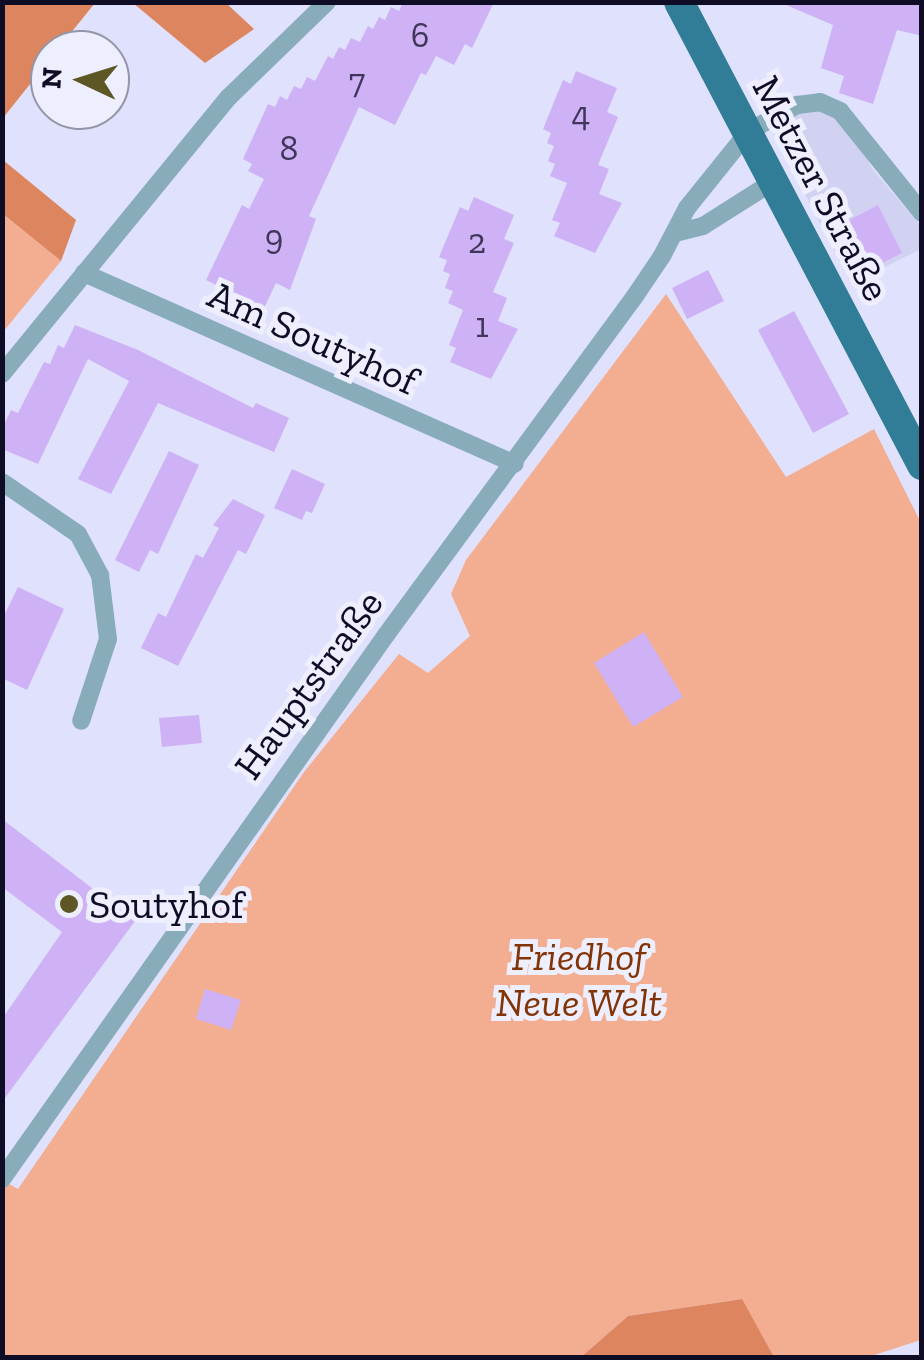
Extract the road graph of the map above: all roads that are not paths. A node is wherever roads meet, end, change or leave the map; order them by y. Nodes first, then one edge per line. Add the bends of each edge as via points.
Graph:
1 (328, 2) edge
2 (678, 2) edge
3 (749, 131) junction
4 (774, 181) junction
5 (922, 213) edge
6 (675, 233) junction
7 (84, 274) junction
8 (2, 374) edge
9 (514, 464) junction
10 (922, 465) edge
11 (2, 482) edge
12 (81, 721) dead end
13 (2, 1179) edge

1 - 7 street via 229,97
2 - 3 main road, Metzer Straße
3 - 4 main road, Metzer Straße
3 - 5 street via 797,105 820,102 840,112
3 - 6 street, Hauptstraße via 686,208
4 - 6 street via 702,226
4 - 10 main road, Metzer Straße
6 - 9 street, Hauptstraße
7 - 8 street
7 - 9 street, Am Soutyhof
9 - 13 street, Hauptstraße
11 - 12 street via 78,534 100,575 108,639

